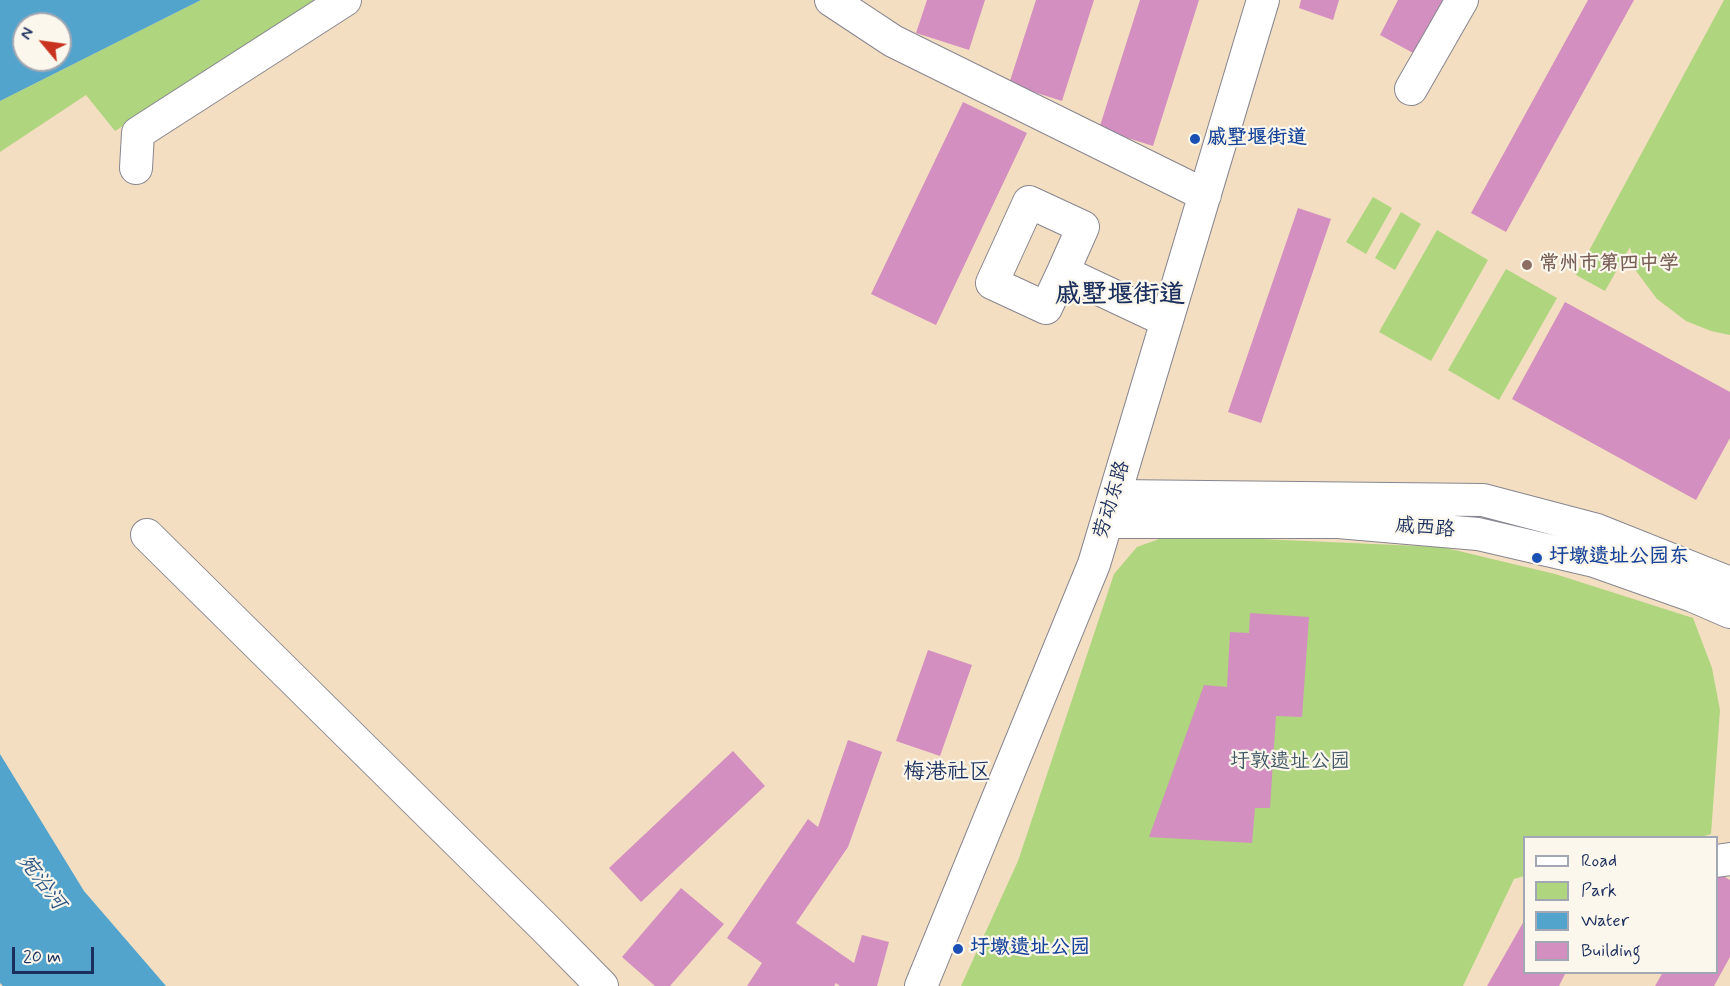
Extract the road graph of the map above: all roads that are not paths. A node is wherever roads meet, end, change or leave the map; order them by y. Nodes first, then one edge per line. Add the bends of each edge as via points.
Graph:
1 (345, 0) edge
2 (831, 0) edge
3 (1263, 0) edge
4 (1462, 0) edge
5 (1411, 88) dead end
6 (136, 168) dead end
7 (1205, 195) junction
8 (1063, 272) dead end
9 (1167, 321) junction
10 (1111, 509) junction
11 (147, 535) dead end
12 (1730, 583) edge
13 (1730, 612) edge
14 (602, 986) edge
15 (921, 986) edge

1 - 6 street via 138,133
2 - 7 street via 892,41
3 - 7 street, 劳动东路
4 - 5 street
7 - 9 street, 劳动东路
8 - 9 street
9 - 10 street, 劳动东路
10 - 12 street, 戚西路 via 1483,500 1598,530
10 - 13 street, 戚西路 via 1478,534 1594,561
10 - 15 street, 劳动东路 via 1094,564
11 - 14 street

